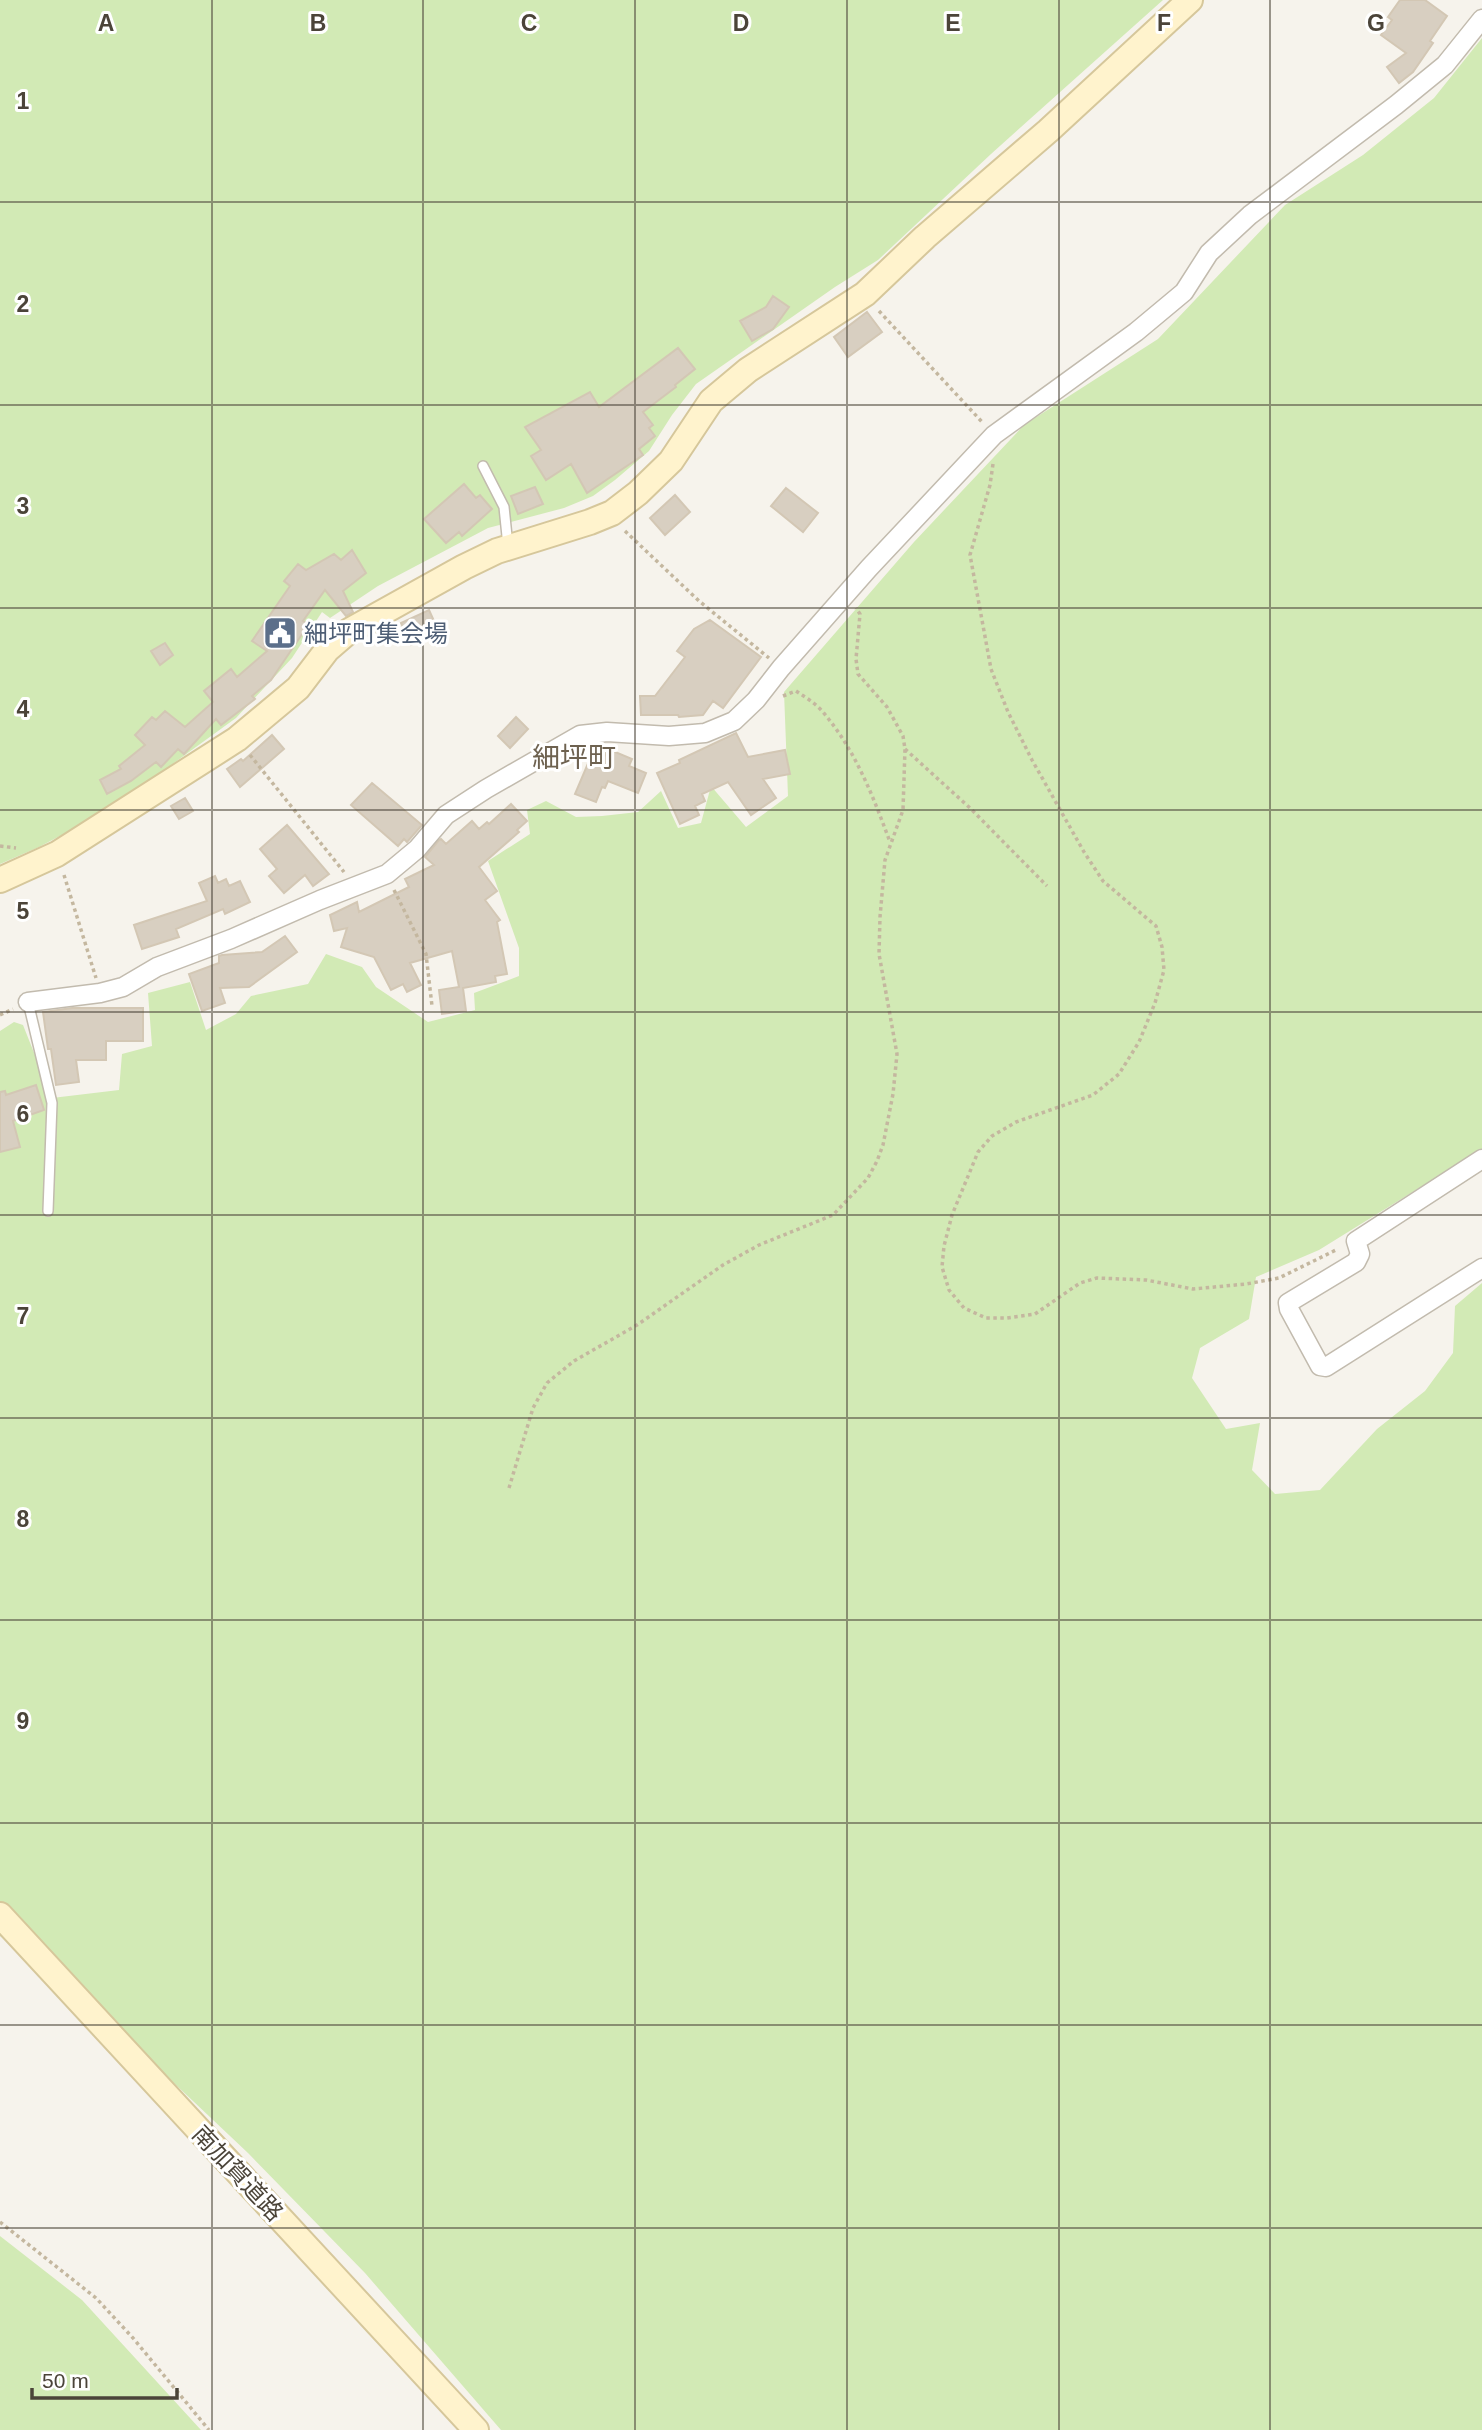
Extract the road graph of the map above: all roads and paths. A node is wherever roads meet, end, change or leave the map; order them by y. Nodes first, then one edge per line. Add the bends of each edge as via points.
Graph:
1 (1190, 0) edge
2 (1482, 19) edge
3 (864, 294) junction
4 (990, 440) junction
5 (482, 466) dead end
6 (612, 513) junction
7 (508, 547) junction
8 (845, 596) junction
9 (781, 668) junction
10 (762, 691) junction
11 (237, 738) junction
12 (905, 749) junction
13 (891, 844) junction
14 (57, 854) junction
15 (387, 874) junction
16 (0, 880) edge
17 (1046, 886) dead end
18 (356, 888) junction
19 (100, 993) junction
20 (28, 1002) joint
21 (432, 1006) dead end
22 (1482, 1159) edge
23 (48, 1211) dead end
24 (1356, 1241) junction
25 (1482, 1268) edge
26 (509, 1488) dead end
27 (0, 1915) edge
28 (0, 2222) edge
29 (209, 2430) edge
30 (477, 2430) edge

1 - 3 street
2 - 4 street via 1445,65 1250,215 1209,253 1184,292
3 - 4 path
3 - 6 street via 720,393 671,461
4 - 8 street
4 - 24 path via 990,485 970,555 992,669 1032,760 1084,852 1103,881 1156,926 1164,970 1139,1042 1119,1074 1093,1095 1016,1122 992,1136 978,1153 944,1246 942,1267 949,1290 964,1308 986,1318 1007,1318 1035,1314 1080,1283 1097,1278 1146,1280 1193,1289 1247,1284 1279,1278
5 - 7 lane via 504,507
6 - 7 street
6 - 9 path via 699,601
7 - 11 street via 349,631 327,650 298,688
8 - 9 street
8 - 12 path via 860,614 858,674 887,706
9 - 10 street
10 - 13 path via 778,698 796,691 821,709 860,769
10 - 15 street via 734,720 705,733 580,735 446,815
11 - 14 street
11 - 18 path
12 - 13 path via 902,810
12 - 17 path
13 - 26 path via 885,860 879,954 897,1055 883,1145 868,1178 833,1215 723,1265 553,1377 533,1408
14 - 16 street
14 - 19 path
15 - 18 street
15 - 21 path via 426,954
18 - 19 street
19 - 20 street
20 - 23 lane via 52,1103
22 - 24 street
24 - 25 street via 1360,1254 1356,1262 1288,1303 1320,1366 1326,1367
27 - 30 street, 南加賀道路
28 - 29 path via 96,2298

